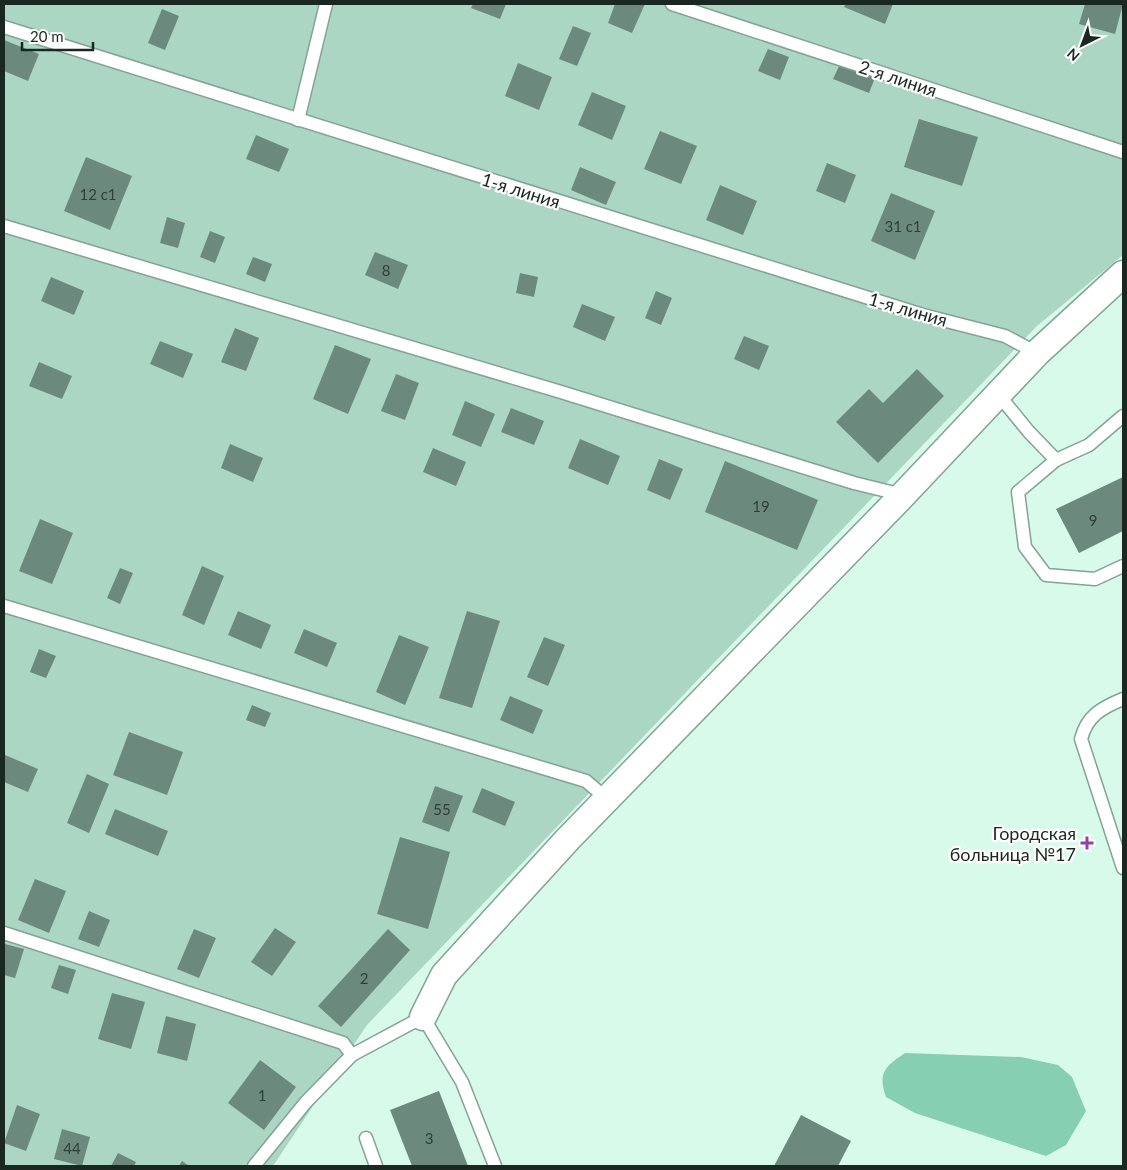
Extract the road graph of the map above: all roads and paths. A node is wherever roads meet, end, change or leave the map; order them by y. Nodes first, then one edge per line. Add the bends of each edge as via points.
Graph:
1 (326, 4) edge
2 (672, 4) edge
3 (4, 27) edge
4 (298, 120) junction
5 (1123, 152) edge
6 (4, 226) edge
7 (1123, 274) edge
8 (1037, 354) junction
9 (998, 394) junction
10 (1123, 416) edge
11 (1056, 460) junction
12 (903, 495) junction
13 (1123, 566) edge
14 (4, 606) edge
15 (1123, 700) edge
16 (607, 799) junction
17 (1123, 868) edge
18 (4, 933) edge
19 (423, 1017) junction
20 (352, 1055) junction
21 (366, 1138) dead end
22 (254, 1166) edge
23 (376, 1166) edge
24 (495, 1166) edge

1 - 4 lane
2 - 5 lane, 2-я линия
3 - 4 lane, 1-я линия
4 - 8 lane, 1-я линия via 922,315 1005,336
6 - 12 lane via 854,483
7 - 8 street
8 - 9 street
9 - 11 lane
9 - 12 street
10 - 11 lane via 1089,445
11 - 13 lane via 1018,492 1026,547 1046,576 1095,579
12 - 16 street
14 - 16 lane via 586,781
15 - 17 lane via 1104,706 1084,727 1081,739
16 - 19 street via 444,975
18 - 20 lane via 343,1042
19 - 20 lane
19 - 24 lane via 462,1082
20 - 22 lane via 306,1102
21 - 23 lane

